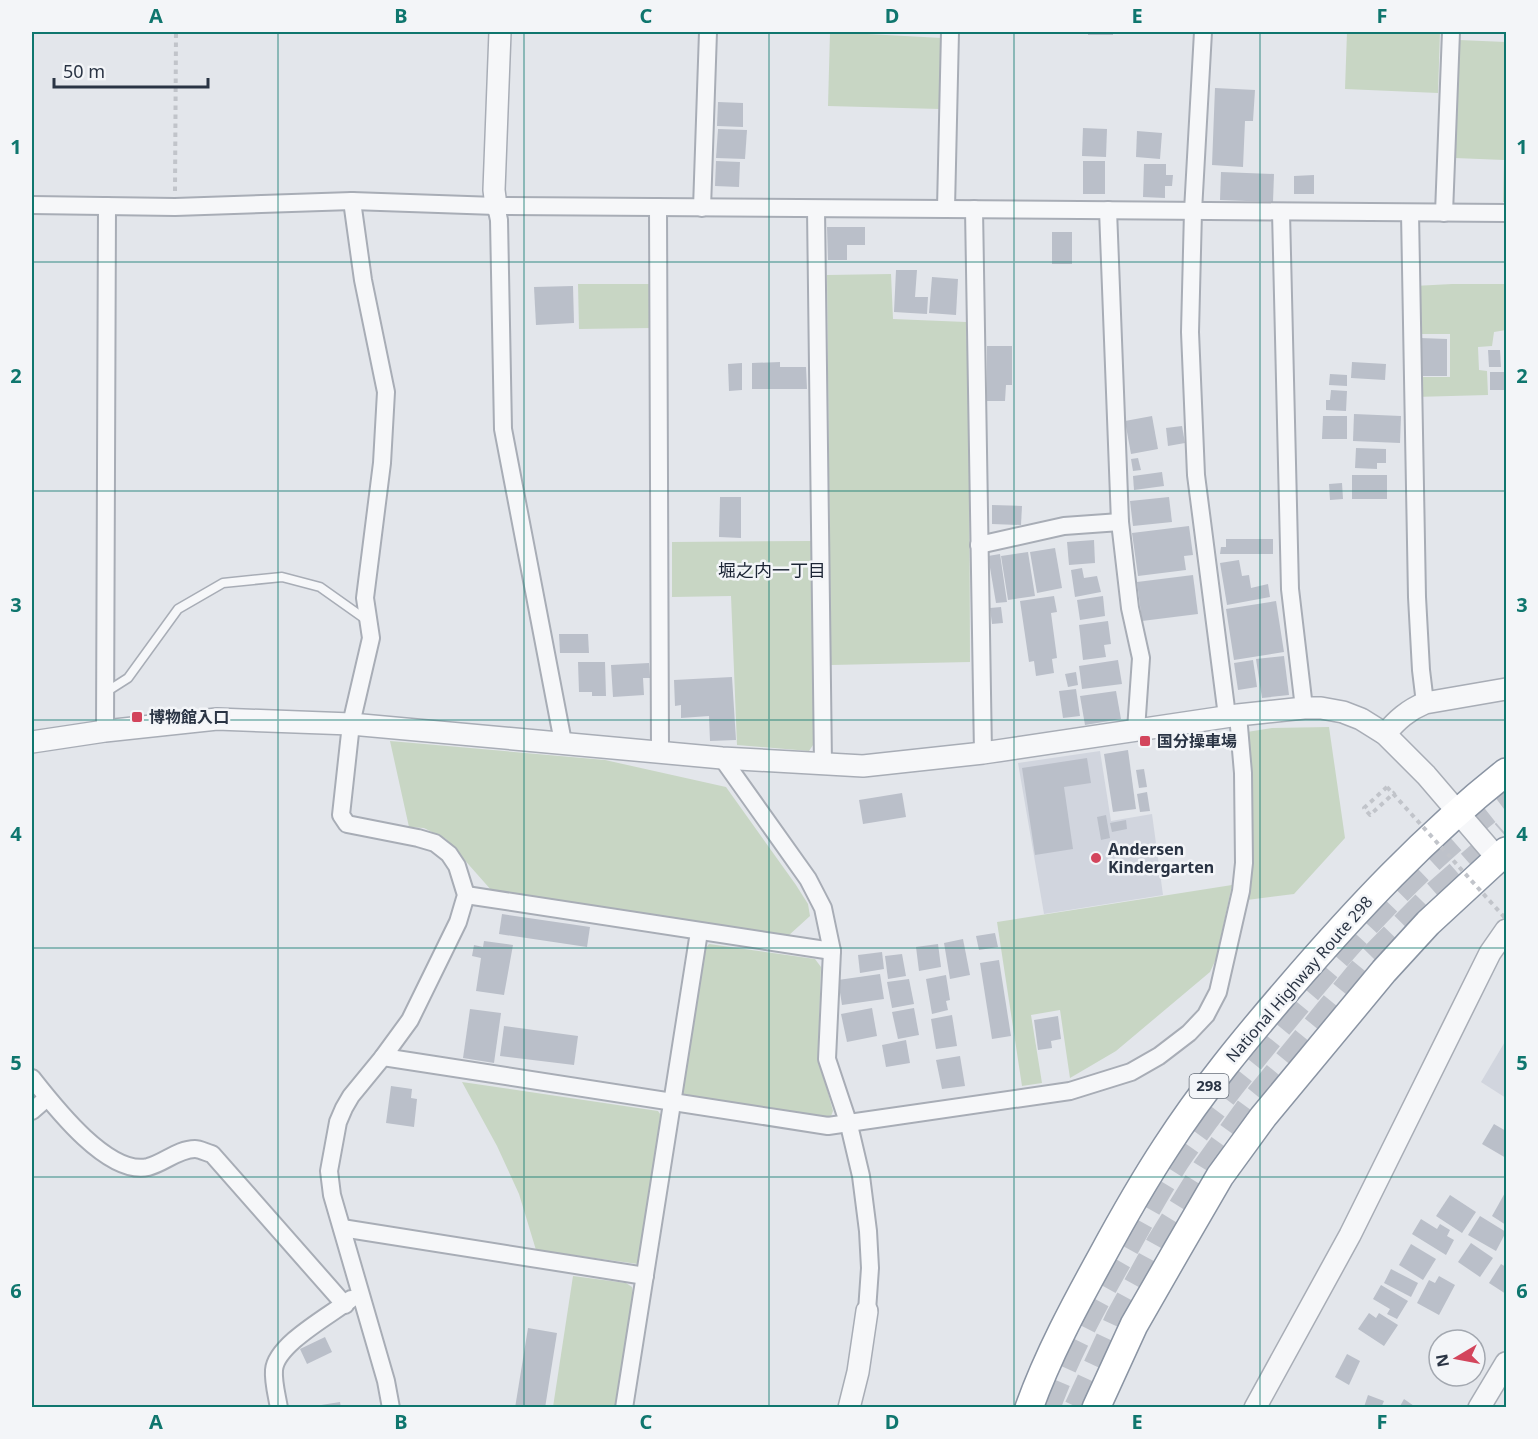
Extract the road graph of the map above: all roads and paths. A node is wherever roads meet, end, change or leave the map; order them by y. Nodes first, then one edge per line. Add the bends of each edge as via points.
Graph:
1 (176, 32) edge
2 (500, 32) edge
3 (708, 32) edge
4 (950, 32) edge
5 (1203, 32) edge
6 (1451, 32) edge
7 (352, 201) junction
8 (32, 205) edge
9 (107, 206) junction
10 (496, 206) junction
11 (175, 207) junction
12 (658, 207) junction
13 (702, 208) junction
14 (946, 208) junction
15 (816, 209) junction
16 (974, 209) junction
17 (1108, 210) junction
18 (1193, 211) junction
19 (1281, 212) junction
20 (1410, 213) junction
21 (1444, 213) junction
22 (1506, 213) edge
23 (1120, 522) junction
24 (979, 545) junction
25 (368, 621) junction
26 (1506, 689) edge
27 (106, 692) junction
28 (1425, 703) junction
29 (1304, 708) junction
30 (1232, 715) junction
31 (351, 724) junction
32 (1136, 730) junction
33 (105, 731) junction
34 (1384, 734) junction
35 (32, 742) edge
36 (563, 742) junction
37 (660, 752) junction
38 (982, 753) junction
39 (722, 758) junction
40 (823, 764) junction
41 (1506, 772) edge
42 (1395, 792) dead end
43 (1458, 813) junction
44 (1502, 855) edge
45 (466, 895) junction
46 (1506, 919) edge
47 (1506, 930) edge
48 (699, 932) junction
49 (832, 951) junction
50 (383, 1057) junction
51 (32, 1078) edge
52 (47, 1098) junction
53 (672, 1102) junction
54 (32, 1111) edge
55 (849, 1125) junction
56 (342, 1228) junction
57 (645, 1276) junction
58 (359, 1293) junction
59 (345, 1305) junction
60 (867, 1311) joint
61 (1506, 1363) edge
62 (279, 1407) edge
63 (391, 1407) edge
64 (624, 1407) edge
65 (849, 1407) edge
66 (1029, 1407) edge
67 (1096, 1407) edge
68 (1255, 1407) edge
69 (1479, 1407) edge

1 - 11 path
2 - 10 street
3 - 13 street
4 - 14 street
5 - 18 street
6 - 21 street
7 - 10 street
7 - 11 street
7 - 25 street via 363,280 386,392 382,463 365,598
8 - 9 street
9 - 11 street
9 - 27 street
10 - 12 street
10 - 36 street via 503,429
12 - 13 street
12 - 37 street
13 - 15 street
14 - 15 street
14 - 16 street
15 - 40 street
16 - 17 street
16 - 24 street
17 - 18 street
17 - 23 street
18 - 19 street
18 - 30 street via 1190,332 1196,475
19 - 20 street
19 - 29 street via 1290,589
20 - 21 street
20 - 28 street via 1417,597
21 - 22 street
23 - 24 street via 1064,526
23 - 32 street via 1130,608 1141,658
24 - 38 street
25 - 27 lane via 320,587 282,577 223,583 177,609 128,678
25 - 31 street via 371,638
26 - 28 street
27 - 33 street
28 - 34 street via 1401,716
29 - 30 street
29 - 34 street via 1343,712
30 - 32 street
30 - 55 street via 1245,834 1241,891 1218,992 1206,1015 1159,1056 1131,1072 1089,1086
31 - 33 street via 218,719
31 - 36 street
31 - 45 street via 341,815 347,824 435,843 457,866
32 - 38 street
33 - 35 street
34 - 43 street
36 - 37 street
37 - 39 street
38 - 40 street via 872,766
39 - 40 street
39 - 49 street via 808,879 823,908
41 - 43 highway, National Highway Route 298 / 298
42 - 46 path, bridge via 1370,815 1364,808 1387,787
43 - 44 street
43 - 66 highway, National Highway Route 298 / 298 via 1343,925 1212,1082 1166,1146 1121,1221 1077,1300
44 - 67 highway via 1428,923 1384,971 1220,1176 1134,1325
45 - 48 street
45 - 50 street via 458,922 410,1020
47 - 68 street via 1490,953 1350,1235
48 - 49 street
48 - 53 street
49 - 55 street via 827,1059
50 - 53 street
50 - 56 street via 351,1096 338,1122 329,1182
51 - 52 street
52 - 54 street
52 - 59 street via 94,1145 136,1169 195,1149 212,1154
53 - 55 street via 828,1126
53 - 57 street
55 - 60 street via 868,1230
56 - 57 street
56 - 58 street
57 - 64 street
58 - 59 street
58 - 63 street
59 - 62 street via 290,1344 277,1361 274,1371
60 - 65 street
61 - 69 street

